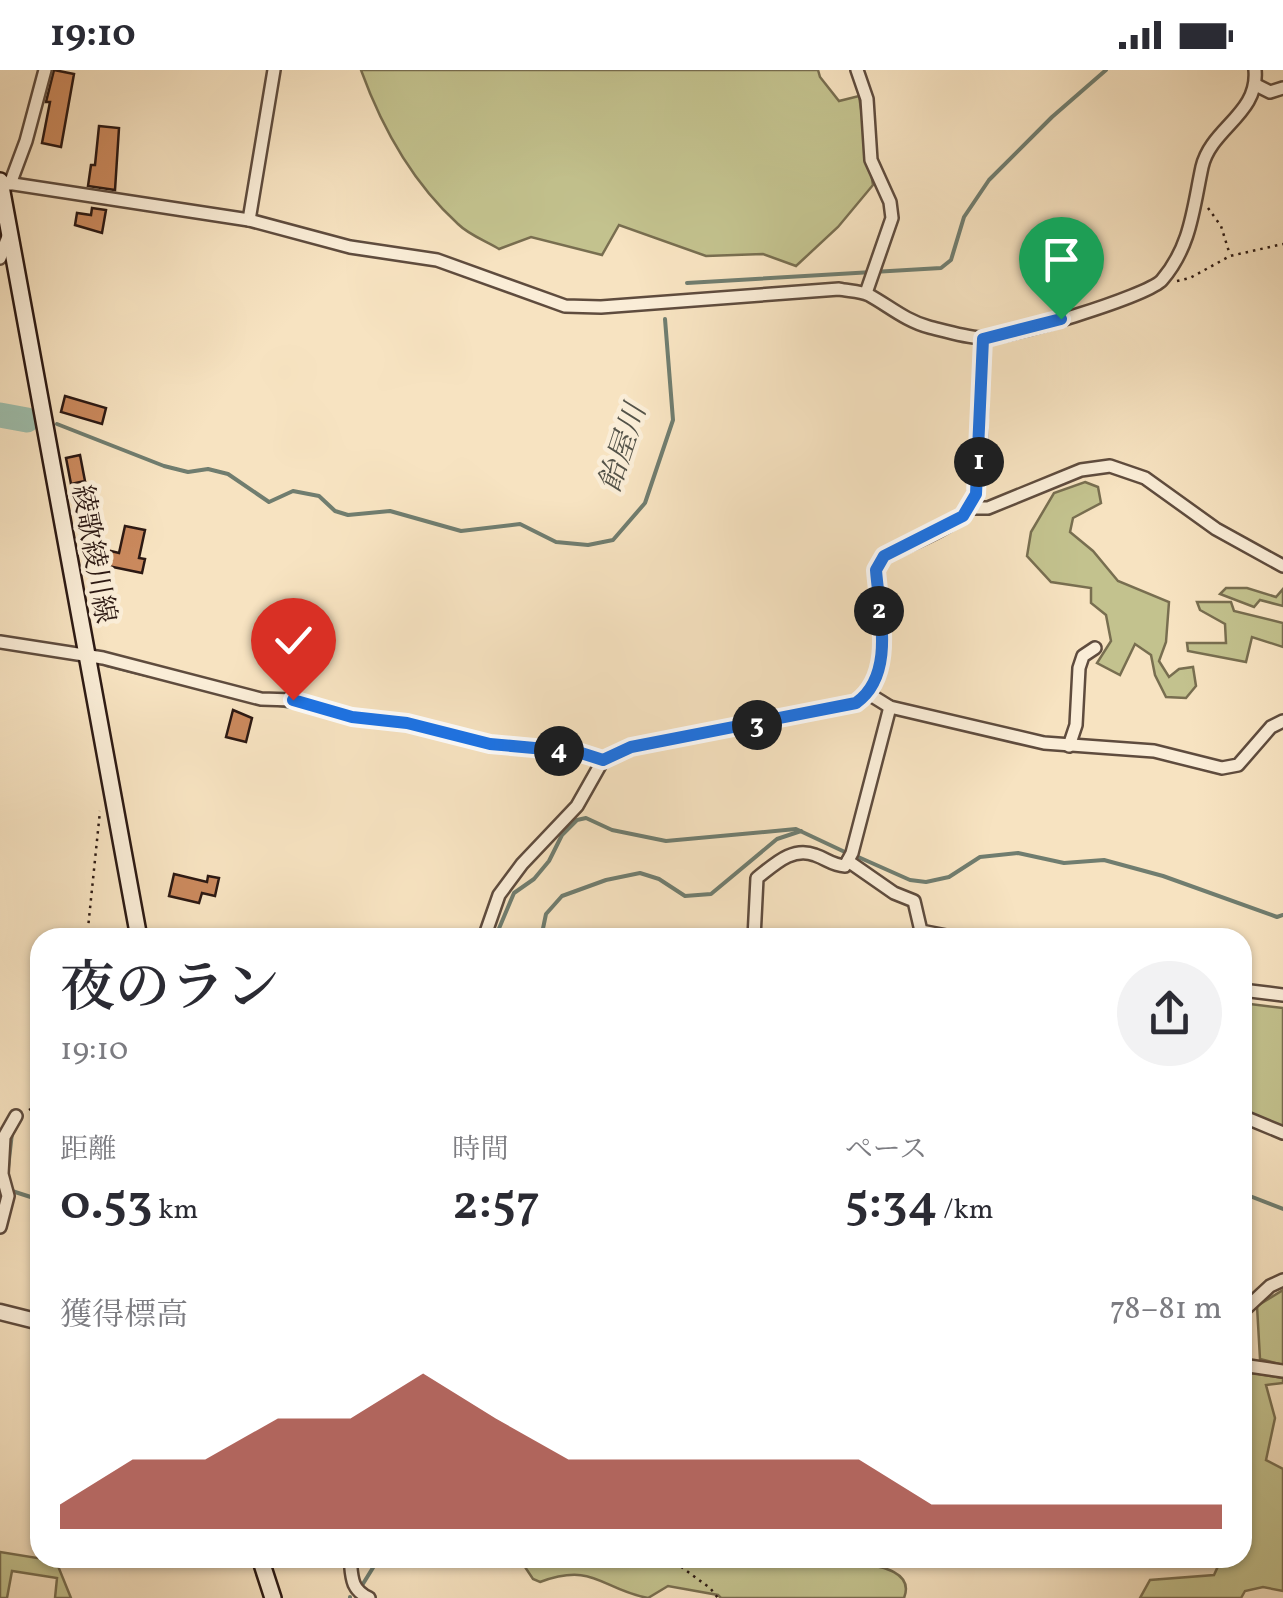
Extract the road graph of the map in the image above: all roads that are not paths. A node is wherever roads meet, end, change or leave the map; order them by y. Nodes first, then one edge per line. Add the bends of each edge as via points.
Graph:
1 (45, 70) edge
2 (274, 70) edge
3 (858, 70) edge
4 (1255, 70) edge
5 (1256, 85) junction
6 (1283, 88) edge
7 (2, 182) edge
8 (249, 220) junction
9 (10, 231) junction
10 (0, 258) edge
11 (866, 293) junction
12 (983, 339) junction
13 (970, 508) junction
14 (1283, 566) edge
15 (0, 642) edge
16 (1094, 648) dead end
17 (88, 656) junction
18 (870, 694) junction
19 (890, 707) junction
20 (1283, 720) edge
21 (1069, 746) junction
22 (603, 760) junction
23 (850, 856) junction
24 (138, 928) edge
25 (487, 928) edge
26 (754, 928) edge
27 (920, 928) edge
28 (1252, 991) edge
29 (1283, 996) edge
30 (1252, 1120) edge
31 (13, 1121) road end
32 (1283, 1132) edge
33 (0, 1227) edge
34 (1283, 1280) edge
35 (1252, 1303) edge
36 (0, 1312) edge
37 (30, 1320) edge
38 (1252, 1367) edge
39 (1283, 1372) edge
40 (263, 1568) edge
41 (351, 1568) edge
42 (273, 1598) edge
43 (368, 1598) edge

1 - 7 street via 26,141
2 - 8 street
3 - 11 street via 871,160 892,218
4 - 5 street
5 - 6 street via 1270,92
5 - 12 street via 1203,162 1190,234 1158,285
7 - 8 street
7 - 9 main road, 綾歌綾川線
8 - 11 street via 350,247 437,260 565,306 839,289
9 - 10 street
9 - 17 main road, 綾歌綾川線
11 - 12 street via 924,326
12 - 13 street via 979,478
13 - 14 street via 988,508 1081,470 1110,466 1144,478
13 - 18 street via 878,564 881,646
15 - 17 street
16 - 21 street via 1079,668
17 - 22 street via 261,699
17 - 24 main road, 綾歌綾川線
18 - 19 street
18 - 22 street via 856,703 631,747
19 - 21 street
19 - 23 street
20 - 21 street via 1238,764 1222,768 1154,752
22 - 25 street via 577,806 499,895
23 - 26 street via 846,866 802,852 785,856 757,878
23 - 27 street via 914,901
28 - 29 street
30 - 32 street
31 - 33 street via 4,1137 8,1196
34 - 35 street
36 - 37 street
38 - 39 street
40 - 42 main road
41 - 43 street via 352,1583

